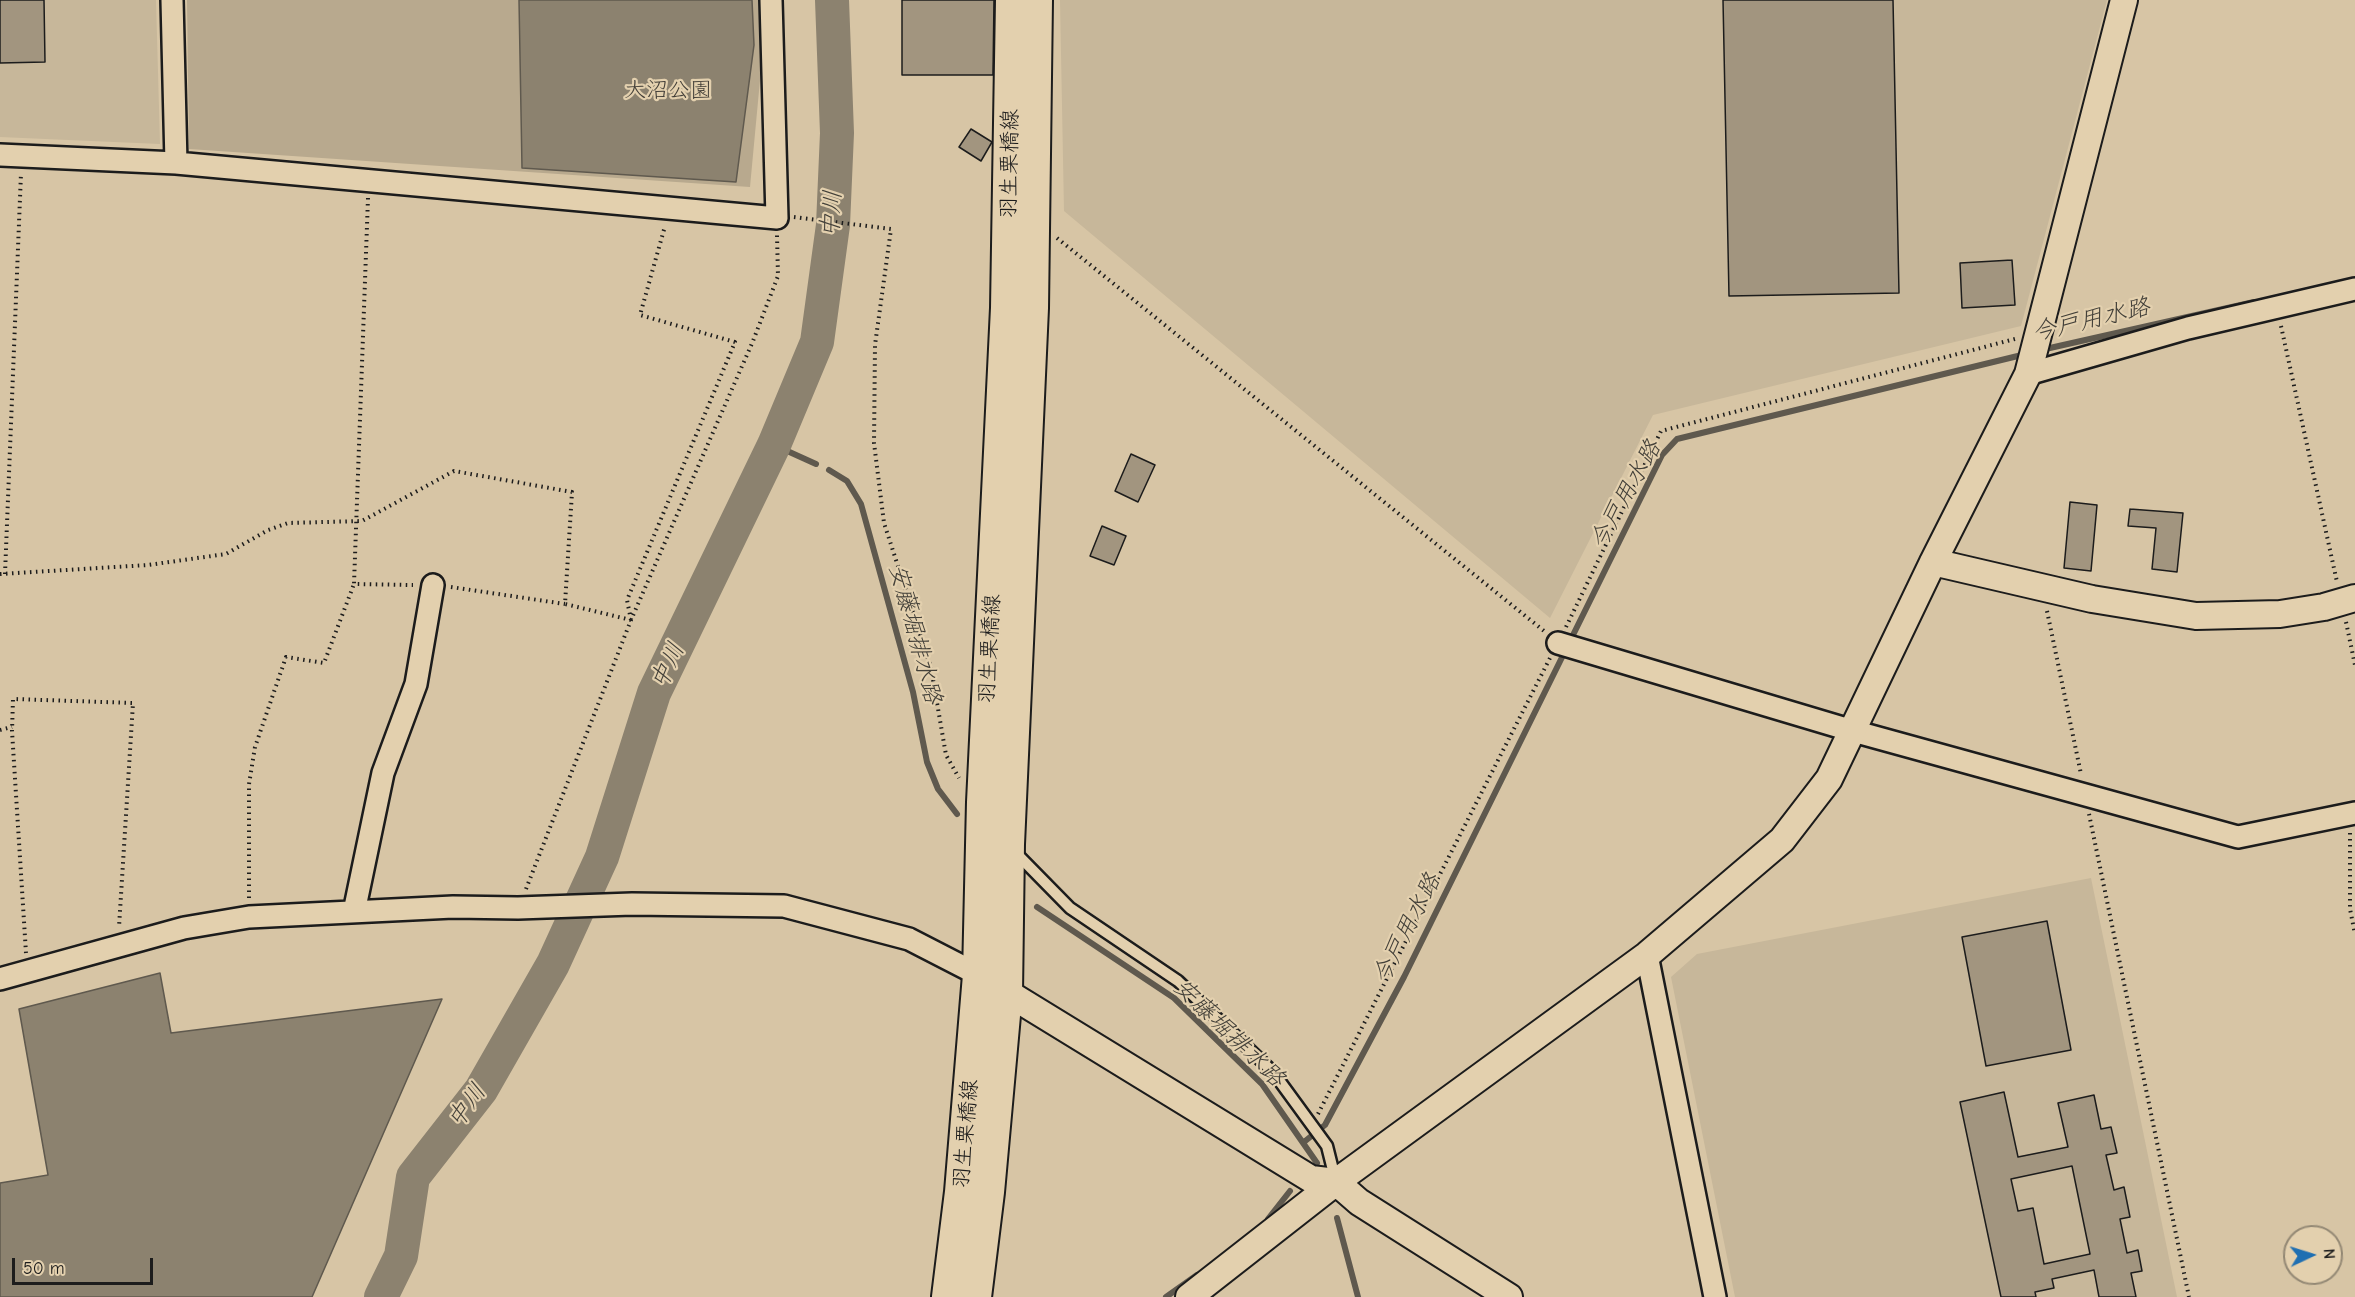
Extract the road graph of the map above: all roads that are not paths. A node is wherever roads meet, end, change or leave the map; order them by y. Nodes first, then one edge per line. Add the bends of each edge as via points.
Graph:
1 (172, 0) edge
2 (771, 0) edge
3 (1012, 0) edge
4 (1036, 0) edge
5 (2124, 0) edge
6 (0, 155) edge
7 (176, 163) junction
8 (2355, 289) edge
9 (2028, 374) junction
10 (1933, 562) junction
11 (433, 585) road end
12 (2348, 600) edge
13 (1558, 643) road end
14 (1853, 731) junction
15 (2352, 813) edge
16 (1008, 844) junction
17 (354, 912) junction
18 (1647, 955) junction
19 (980, 975) junction
20 (0, 979) edge
21 (1006, 993) junction
22 (1336, 1182) junction
23 (948, 1297) edge
24 (975, 1297) edge
25 (1189, 1297) edge
26 (1509, 1297) edge
27 (1715, 1297) edge

1 - 7 street
2 - 7 street via 777,218
3 - 19 main road, 羽生栗橋線 via 1007,308 983,802
4 - 16 main road, 羽生栗橋線 via 1031,320
5 - 9 street
6 - 7 street
8 - 9 street via 2188,328
9 - 10 street
10 - 12 street via 2092,599 2196,616 2280,614
10 - 14 street
11 - 17 street via 416,684 383,773
13 - 14 street
14 - 15 street via 2238,837
14 - 18 street via 1829,779 1782,840
16 - 21 main road, 羽生栗橋線
16 - 22 lane via 1070,908 1178,981 1273,1072 1327,1146
17 - 19 street via 632,904 784,906 909,939
17 - 20 street via 249,917 184,928
18 - 22 street
18 - 27 street
19 - 21 street
19 - 23 main road, 羽生栗橋線 via 962,1192
21 - 22 street via 1311,1179
21 - 24 main road, 羽生栗橋線
22 - 25 street
22 - 26 street via 1359,1202

